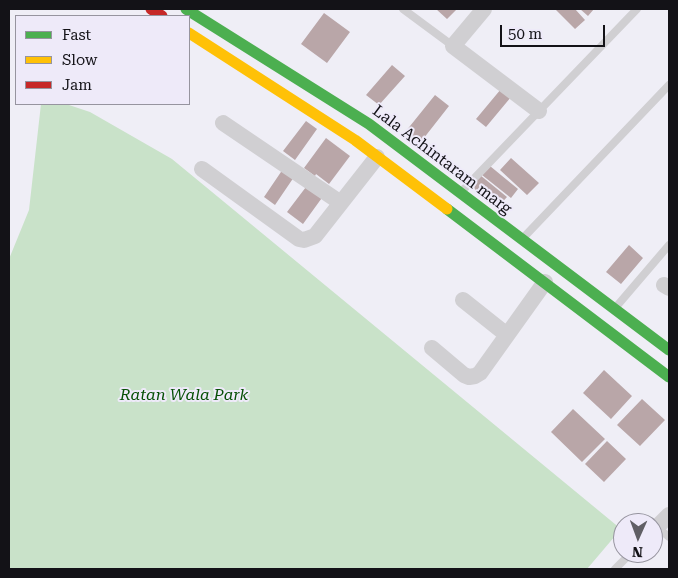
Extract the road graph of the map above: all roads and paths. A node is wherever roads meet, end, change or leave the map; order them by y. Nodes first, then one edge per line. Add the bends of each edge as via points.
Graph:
1 (186, 9) edge
2 (404, 9) edge
3 (484, 9) edge
4 (637, 9) edge
5 (190, 34) edge
6 (453, 46) junction
7 (669, 85) edge
8 (539, 111) junction
9 (223, 123) dead end
10 (377, 157) junction
11 (202, 169) dead end
12 (454, 201) junction
13 (341, 203) junction
14 (669, 245) edge
15 (515, 247) junction
16 (545, 282) junction
17 (463, 300) dead end
18 (608, 316) junction
19 (508, 335) junction
20 (432, 348) dead end
21 (669, 350) edge
22 (669, 377) edge
23 (669, 515) edge
24 (663, 526) edge

1 - 12 street, Lala Achintaram marg via 369,124
2 - 6 lane
3 - 6 street
4 - 8 lane
5 - 10 street, Lala Achintaram marg
6 - 8 street
7 - 15 lane
8 - 12 lane
9 - 13 street
10 - 12 street, Lala Achintaram marg
10 - 13 street
11 - 13 street via 299,239 315,236
12 - 15 street, Lala Achintaram marg
12 - 15 street, Lala Achintaram marg
14 - 18 lane
15 - 16 street, Lala Achintaram marg
15 - 18 street, Lala Achintaram marg
16 - 18 street, Lala Achintaram marg
16 - 19 street
17 - 19 street
18 - 21 street, Lala Achintaram marg
18 - 22 street, Lala Achintaram marg
19 - 20 street via 475,376 464,375
23 - 24 street

